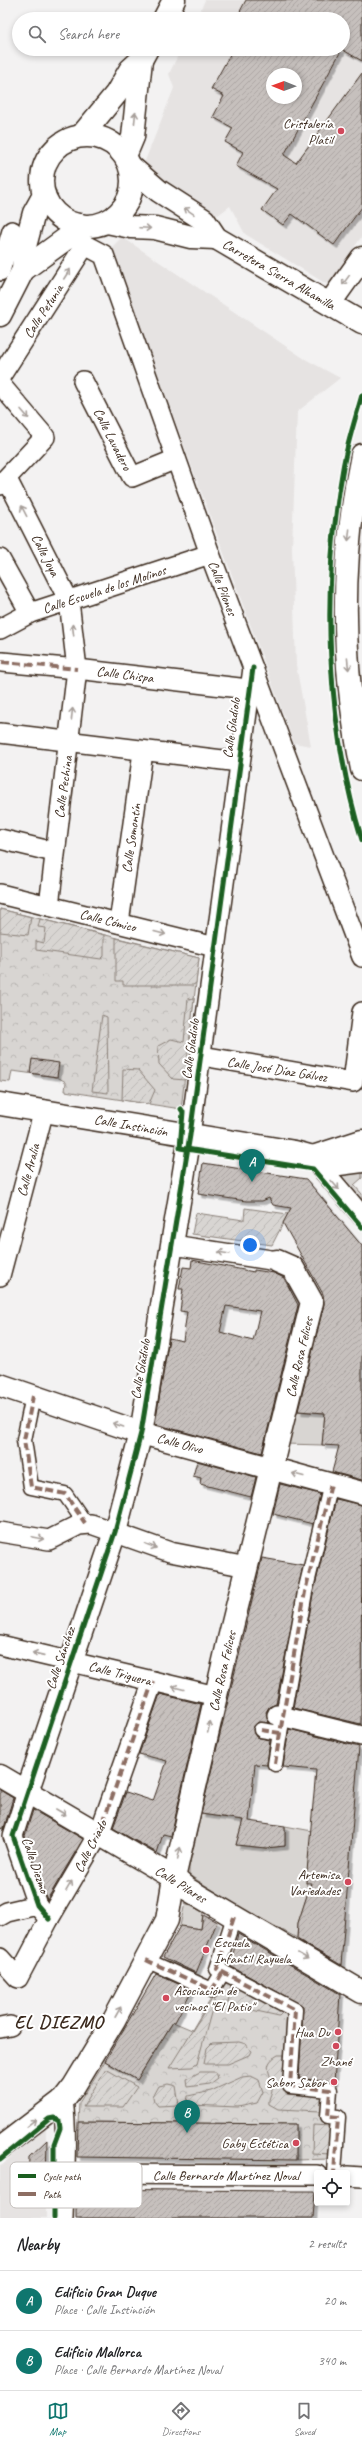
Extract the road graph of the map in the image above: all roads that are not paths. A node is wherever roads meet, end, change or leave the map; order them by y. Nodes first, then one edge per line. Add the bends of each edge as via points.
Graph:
1 (174, 0) edge
2 (168, 12) edge
3 (143, 56) edge
4 (144, 56) edge
5 (82, 136) junction
6 (128, 161) junction
7 (44, 195) junction
8 (107, 222) junction
9 (14, 230) edge
10 (83, 232) junction
11 (216, 238) junction
12 (362, 258) edge
13 (23, 270) junction
14 (0, 271) edge
15 (330, 303) junction
16 (0, 315) edge
17 (362, 323) edge
18 (0, 377) edge
19 (83, 381) dead end
20 (0, 384) edge
21 (362, 455) edge
22 (176, 459) junction
23 (4, 482) edge
24 (210, 554) junction
25 (0, 559) edge
26 (69, 601) junction
27 (30, 613) junction
28 (0, 629) edge
29 (2, 662) dead end
30 (253, 668) junction
31 (77, 669) junction
32 (248, 689) junction
33 (0, 733) edge
34 (69, 742) junction
35 (143, 752) junction
36 (239, 762) junction
37 (362, 769) edge
38 (0, 839) edge
39 (54, 852) junction
40 (0, 894) edge
41 (49, 906) junction
42 (118, 923) junction
43 (215, 947) junction
44 (362, 957) edge
45 (362, 1012) edge
46 (202, 1056) junction
47 (0, 1104) edge
48 (44, 1110) junction
49 (190, 1135) junction
50 (362, 1141) edge
51 (313, 1156) junction
52 (362, 1161) edge
53 (362, 1216) edge
54 (173, 1245) junction
55 (277, 1261) joint
56 (0, 1276) edge
57 (0, 1385) edge
58 (33, 1396) junction
59 (141, 1433) junction
60 (273, 1468) junction
61 (331, 1484) junction
62 (362, 1493) edge
63 (86, 1523) junction
64 (0, 1532) edge
65 (115, 1532) junction
66 (246, 1567) junction
67 (0, 1645) edge
68 (71, 1662) junction
69 (153, 1681) junction
70 (216, 1696) junction
71 (280, 1721) junction
72 (261, 1730) dead end
73 (362, 1736) edge
74 (275, 1764) dead end
75 (0, 1776) edge
76 (27, 1792) junction
77 (99, 1834) junction
78 (174, 1878) junction
79 (43, 1912) junction
80 (0, 1916) edge
81 (234, 1917) junction
82 (0, 1958) edge
83 (146, 1960) junction
84 (223, 1972) junction
85 (362, 1992) edge
86 (63, 2100) junction
87 (0, 2148) edge
88 (64, 2162) edge
89 (334, 2170) edge
90 (142, 2174) edge
91 (314, 2175) edge
92 (350, 2176) edge
93 (362, 2177) edge
94 (63, 2208) edge
95 (63, 2218) edge

1 - 2 main road
3 - 5 main road
6 -> 4 main road
5 - 6 main road via 100,136 110,141
5 - 7 main road via 67,139 50,153 42,173
6 - 8 main road via 133,177 129,198 124,208
11 -> 6 main road, Carretera Sierra Alhamilla via 204,220 159,191
7 - 9 main road via 34,213
7 - 10 main road via 56,214
8 - 10 main road
8 -> 11 main road, Carretera Sierra Alhamilla via 155,228 191,237
9 - 13 main road via 24,250
9 - 14 street
10 - 13 main road via 67,238
18 -> 10 street, Calle Petunia
10 - 22 street, Calle Pilones via 104,255
11 - 15 main road, Carretera Sierra Alhamilla
12 -> 15 main road
13 - 16 main road
15 - 17 main road, Carretera Sierra Alhamilla
19 - 22 street, Calle Lavadero via 132,477
20 -> 23 street via 45,437
21 -> 37 main road via 353,498 345,575 347,658 353,719
22 - 24 street, Calle Pilones
26 -> 23 street, Calle Joya
24 - 26 street, Calle Escuela de los Molinos
24 - 30 street, Calle Pilones
25 - 27 street
26 - 27 street, Calle Escuela de los Molinos
31 -> 26 street, Calle Joya
27 - 28 street, Calle Escuela de los Molinos
29 - 31 street, Calle Chispa
30 - 32 street, Calle Gladiolo
30 - 44 street, Calle Pilones
31 - 32 street, Calle Chispa
34 -> 31 street, Calle Pechina
32 - 36 street, Calle Gladiolo
33 - 34 street
34 - 35 street
34 - 39 street, Calle Pechina
35 - 36 street
35 - 42 street, Calle Somontín
36 - 43 street, Calle Gladiolo
38 - 39 street
39 - 41 street, Calle Pechina
40 - 41 street, Calle Cómico
41 - 42 street, Calle Cómico
42 -> 43 street, Calle Cómico
43 - 46 street, Calle Gladiolo
45 - 46 street, Calle José Díaz Gálvez via 353,1082
46 - 49 street, Calle Gladiolo
47 - 48 main road, Calle Instinción
48 - 49 main road, Calle Instinción
48 - 56 street, Calle Aralia
49 - 51 main road, Calle Instinción
49 - 54 main road, Calle Gladiolo
50 - 51 main road, Calle Instinción
51 - 52 main road, Calle Instinción via 340,1164
51 -> 53 street
55 -> 54 street, Calle Rosa Felices
54 - 59 main road, Calle Gladiolo
55 - 60 main road, Calle Rosa Felices via 293,1268 312,1302
57 - 58 main road, Calle Olivo
59 -> 58 main road, Calle Olivo
58 - 63 street via 24,1440 31,1487 65,1494
59 - 60 main road, Calle Olivo
59 - 65 main road, Calle Gladiolo
61 -> 60 main road, Calle Olivo
60 - 66 main road, Calle Rosa Felices
61 - 62 main road, Calle Olivo
61 - 71 street via 305,1592
64 -> 63 street via 49,1540
63 - 65 street
65 -> 66 street via 170,1552
65 - 68 main road, Calle Sánchez
66 - 70 main road, Calle Rosa Felices
68 -> 67 street, Calle Triguera
68 - 69 street, Calle Triguera
68 - 76 main road, Calle Sánchez
70 -> 69 street, Calle Triguera
69 - 77 street, Calle Criado
78 -> 70 main road, Calle Rosa Felices
71 - 72 street
71 - 73 street
71 - 74 street
75 - 76 main road, Calle Pilares
76 -> 77 main road, Calle Pilares
76 - 79 street, Calle Diezmo via 13,1836
77 - 78 main road, Calle Pilares
79 -> 77 street, Calle Criado
78 - 81 main road, Calle Pilares via 185,1888
78 - 83 main road, Calle Rosa Felices via 166,1920
79 - 80 street via 7,1912
79 - 82 street, Calle Criado via 18,1978
81 - 84 street via 217,1969
81 -> 85 main road, Calle Pilares
83 - 84 street via 212,1990
86 -> 83 main road, Calle Rosa Felices via 87,2066
84 - 89 street via 295,2010 290,2086 330,2090 328,2116 338,2116
87 -> 86 main road, Calle Rosa Felices
86 - 88 street via 66,2123
90 - 91 street, Calle Bernardo Martínez Noval
92 - 93 street
94 - 95 street

